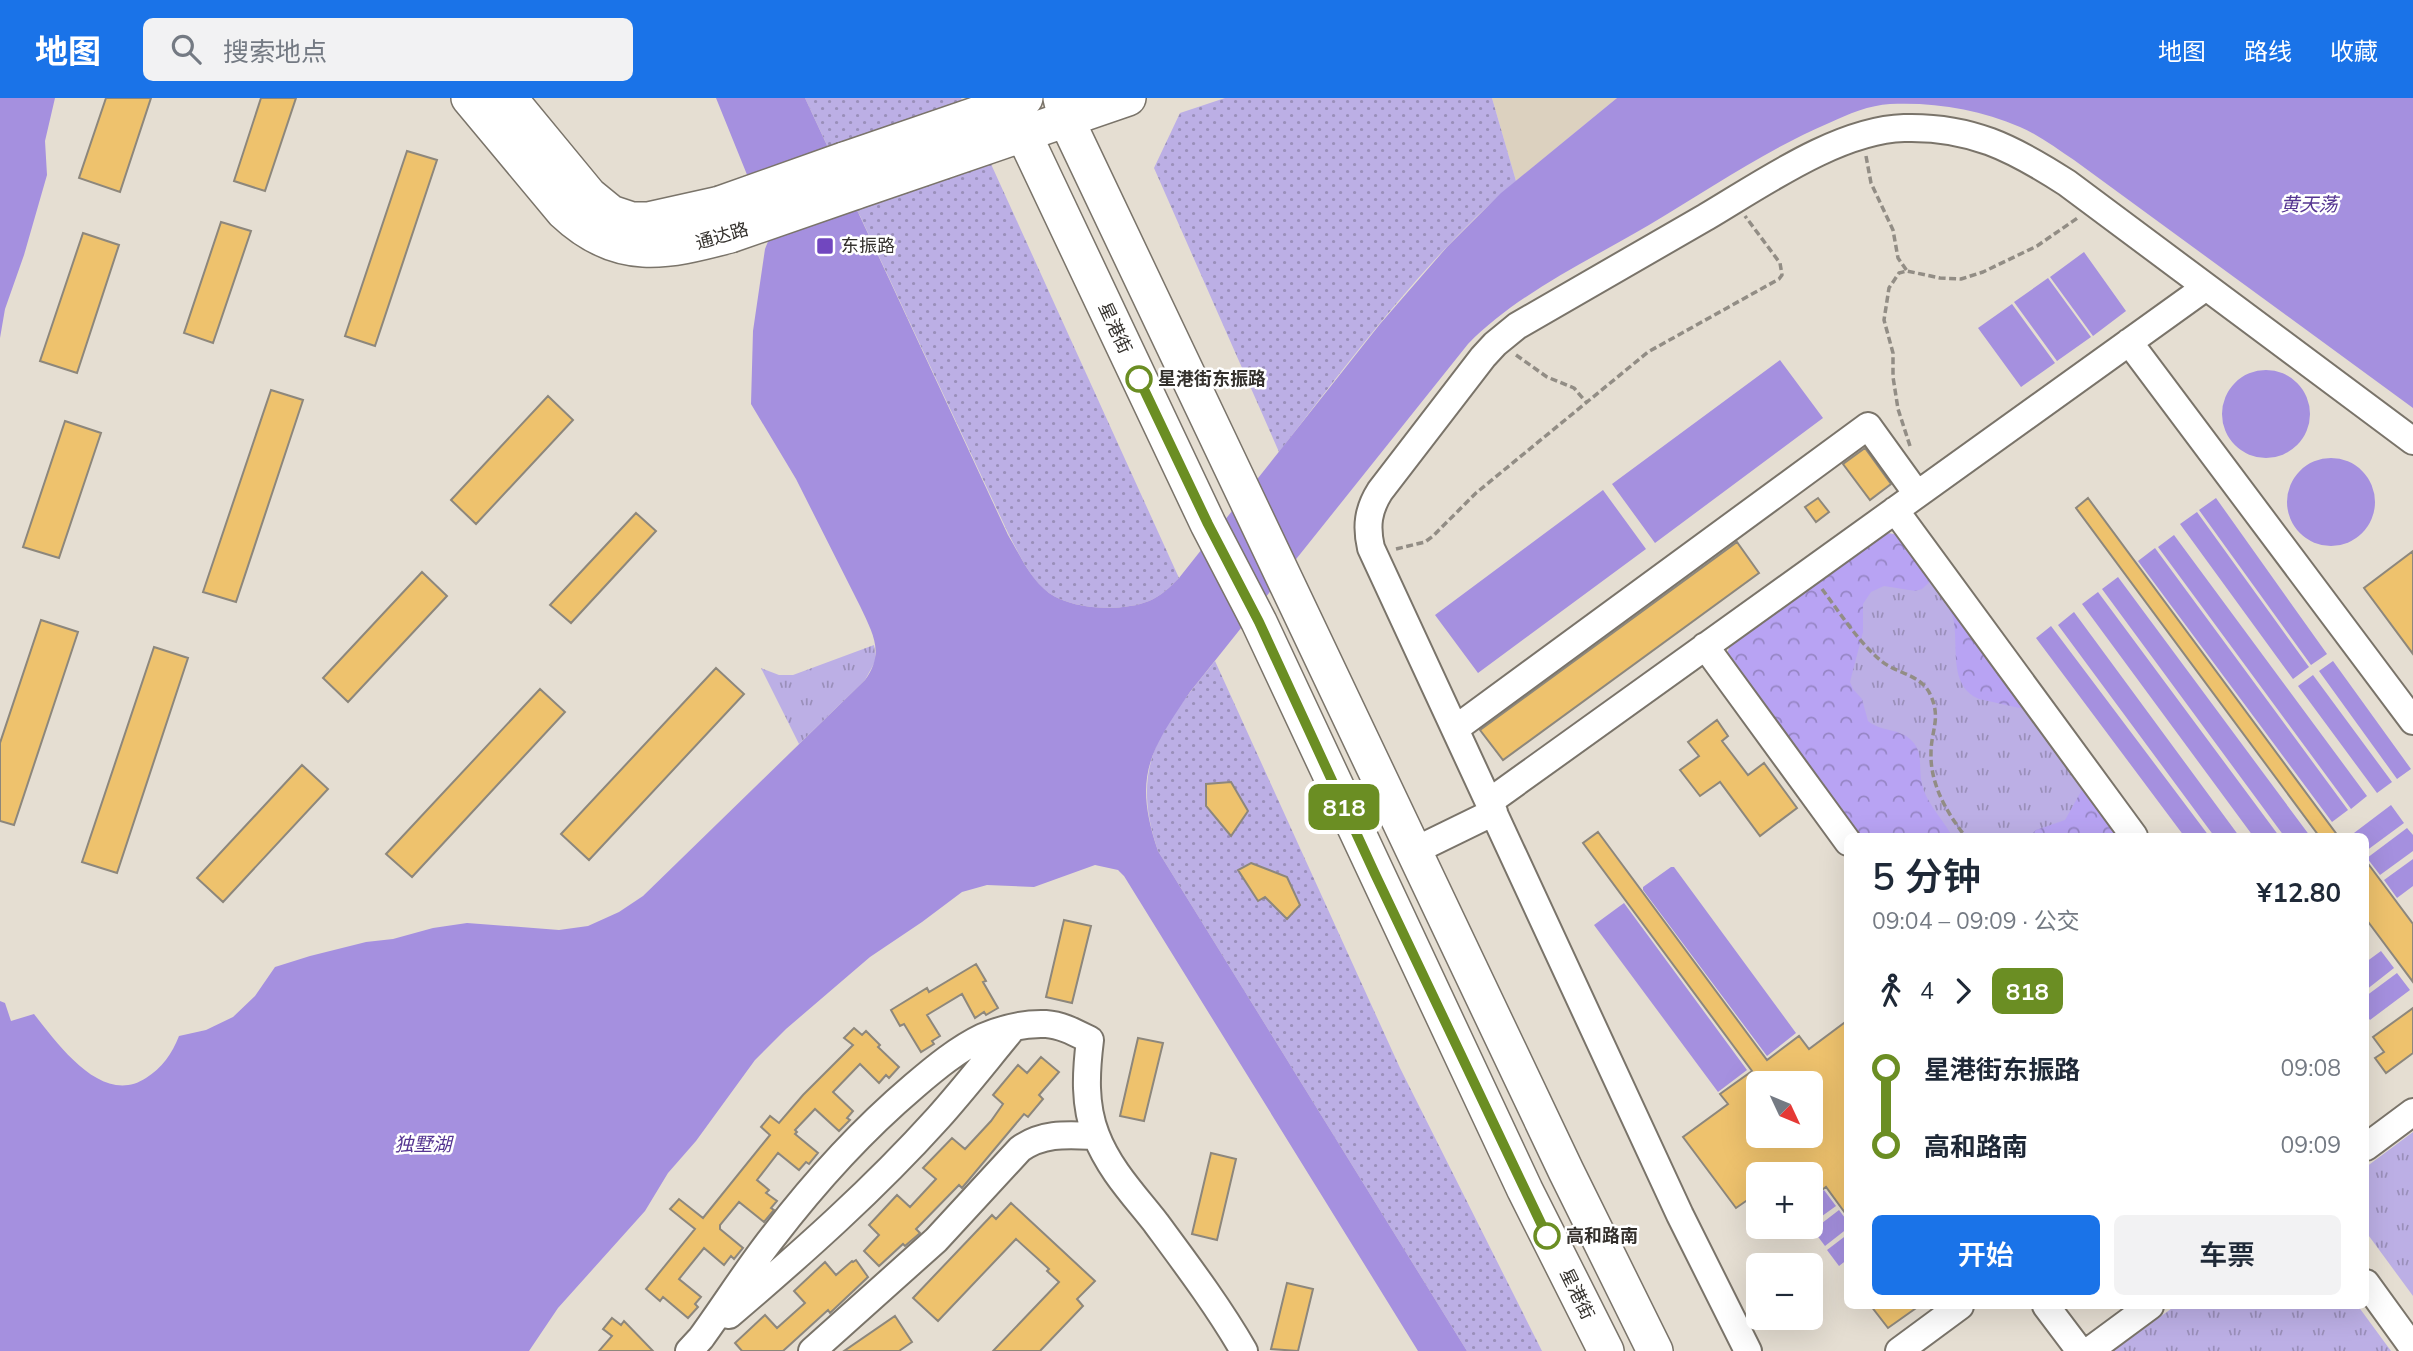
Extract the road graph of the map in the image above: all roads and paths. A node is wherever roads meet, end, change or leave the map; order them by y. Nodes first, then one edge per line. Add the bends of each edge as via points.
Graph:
1 (469, 98) edge
2 (509, 98) edge
3 (1128, 98) edge
4 (1016, 99) edge
5 (1063, 108) edge
6 (1024, 135) junction
7 (1862, 136) junction
8 (849, 176) junction
9 (1734, 200) junction
10 (2096, 205) junction
11 (725, 219) junction
12 (1907, 271) junction
13 (2206, 287) junction
14 (1498, 341) junction
15 (2129, 342) junction
16 (1586, 402) junction
17 (2413, 440) edge
18 (1912, 486) junction
19 (1895, 510) junction
20 (1374, 555) junction
21 (1809, 571) junction
22 (1706, 646) junction
23 (2413, 721) edge
24 (1455, 729) junction
25 (1491, 807) junction
26 (1963, 833) edge
27 (2132, 833) edge
28 (1844, 836) edge
29 (1414, 851) junction
30 (1013, 1028) junction
31 (2413, 1112) edge
32 (1096, 1136) junction
33 (2369, 1145) edge
34 (2369, 1287) edge
35 (1956, 1309) edge
36 (2048, 1309) edge
37 (2146, 1309) edge
38 (695, 1345) edge
39 (2413, 1348) edge
40 (812, 1351) edge
41 (1244, 1351) edge
42 (1605, 1351) edge
43 (1655, 1351) edge
44 (1748, 1351) edge
45 (1899, 1351) edge
46 (2080, 1351) edge
47 (2089, 1351) edge

1 - 11 main road, 通达路 via 564,212 607,240 637,249 668,250
2 - 11 main road, 通达路 via 589,195 611,213 632,220
3 - 5 main road
4 - 6 main road, 星港街
4 - 8 main road, 通达路
5 - 6 main road
5 - 29 main road
6 - 8 main road, 通达路
6 - 42 main road, 星港街 via 1259,622 1524,1190
7 - 9 street via 1799,163
7 - 10 street via 1902,128 1981,137 2033,161
7 - 12 path via 1871,183
8 - 11 main road, 通达路, bridge
9 - 14 street
9 - 16 path via 1780,263 1782,275 1656,346
10 - 12 path via 2037,246 1983,272 1961,279
10 - 13 street
12 - 18 path via 1899,273 1889,288 1885,320 1898,409 1911,452
13 - 15 street
13 - 17 street
14 - 16 path via 1541,374 1574,388
14 - 20 street via 1374,500 1367,523
15 - 18 street
15 - 23 street
16 - 20 path via 1476,493 1425,542
18 - 19 street
18 - 24 street via 1868,426
19 - 21 street
19 - 27 street
20 - 24 street
21 - 22 street
21 - 26 path via 1864,644 1886,665 1920,680 1930,693 1936,710 1931,750 1935,782
22 - 25 street
22 - 28 street
24 - 25 street
25 - 29 street
25 - 44 street
29 - 43 main road
30 - 32 street via 1045,1024 1090,1040 1086,1090
30 - 38 street via 937,1119 846,1211
30 - 38 street via 984,1037 952,1056 866,1131 787,1219
31 - 33 street
32 - 40 street via 1051,1135 1029,1142 936,1240
32 - 41 street via 1120,1178 1189,1267
34 - 39 street
35 - 45 street
36 - 46 street
37 - 47 street

